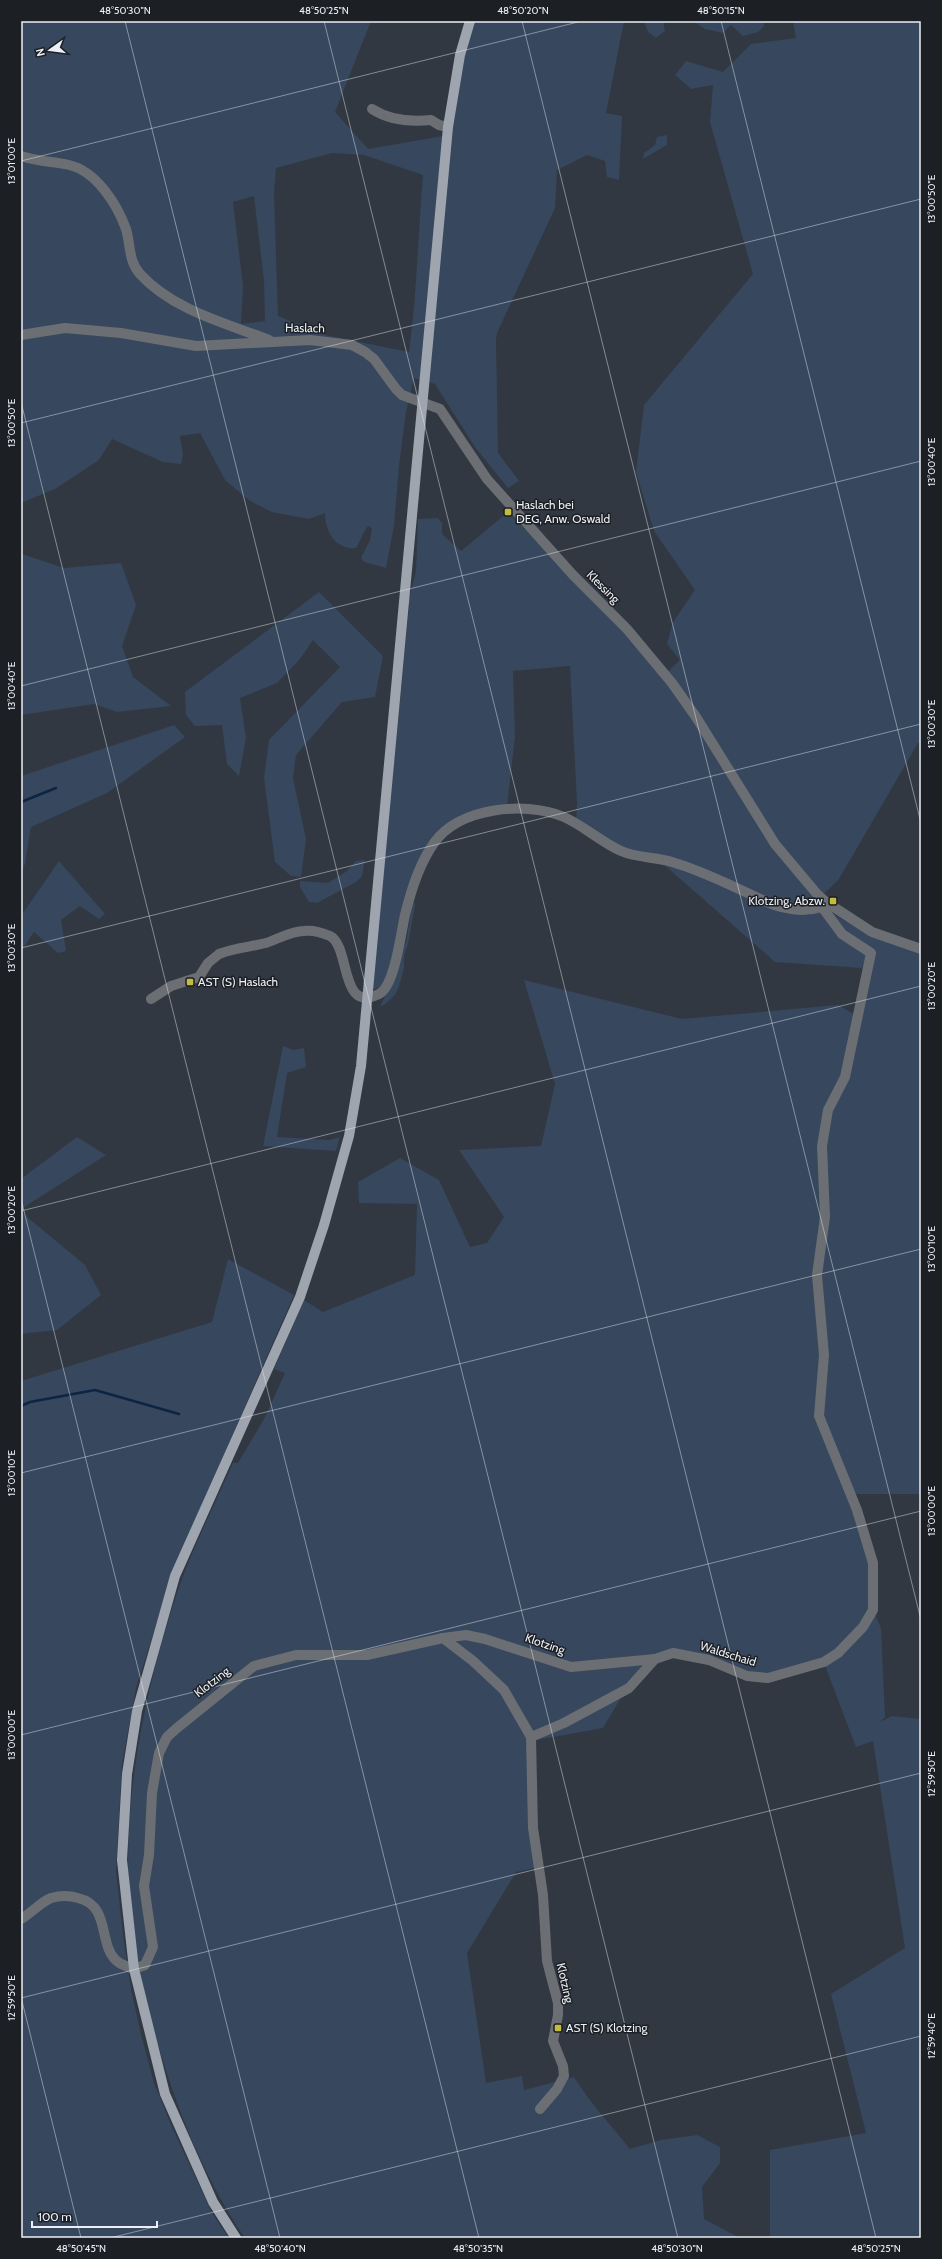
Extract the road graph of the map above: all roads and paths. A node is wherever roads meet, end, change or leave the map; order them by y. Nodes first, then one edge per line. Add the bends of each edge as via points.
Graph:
1 (470, 21) edge
2 (372, 109) dead end
3 (448, 127) junction
4 (21, 156) edge
5 (21, 335) edge
6 (271, 341) junction
7 (424, 402) junction
8 (514, 511) joint
9 (824, 904) junction
10 (921, 948) edge
11 (366, 997) junction
12 (151, 998) dead end
13 (443, 1638) junction
14 (655, 1659) junction
15 (531, 1737) junction
16 (21, 1919) edge
17 (134, 1969) junction
18 (540, 2110) dead end
19 (236, 2238) edge

1 - 3 main road via 460,55
2 - 3 street via 383,116 431,120 439,126
3 - 7 main road
4 - 6 street via 70,165 95,181 110,198 126,229 132,264 173,301
5 - 6 street, Haslach via 65,328 121,333 196,346
6 - 7 street, Haslach via 310,340 352,345 374,359 393,386 402,394
7 - 8 street, Haslach via 440,409 487,479
7 - 11 main road
8 - 9 street, Klessing via 627,629 672,683 710,738 774,844
9 - 10 street via 872,932
9 - 11 street via 810,910 774,905 671,861 623,852 564,817 525,808 493,810 453,826 435,841 415,882 387,986 378,995
9 - 14 street, Waldschaid via 842,934 871,953 845,1077 828,1110 822,1146 825,1217 817,1275 824,1354 819,1416 857,1510 873,1562 873,1610 863,1627 838,1653 824,1662 768,1678 747,1676 709,1660 673,1653
11 - 12 street via 360,996 352,989 341,951 335,940 329,936 303,930 219,954 208,963 199,977 171,986
11 - 17 main road via 360,1066 349,1136 324,1225 300,1298 175,1576 137,1711 127,1774 122,1860
13 - 14 street, Klotzing via 466,1635 485,1638 570,1667
13 - 15 street via 504,1690
13 - 17 street, Klotzing via 367,1655 296,1655 254,1666 167,1737 159,1753 152,1793 144,1886 153,1947 145,1965
14 - 15 street via 629,1688 564,1723
15 - 18 street, Klotzing via 533,1828 543,1895 547,1962 558,2003 553,2041 563,2066 564,2076
16 - 17 street via 50,1899 66,1895 81,1898 92,1904 102,1921 109,1950 117,1962
17 - 19 main road via 165,2094 213,2202

